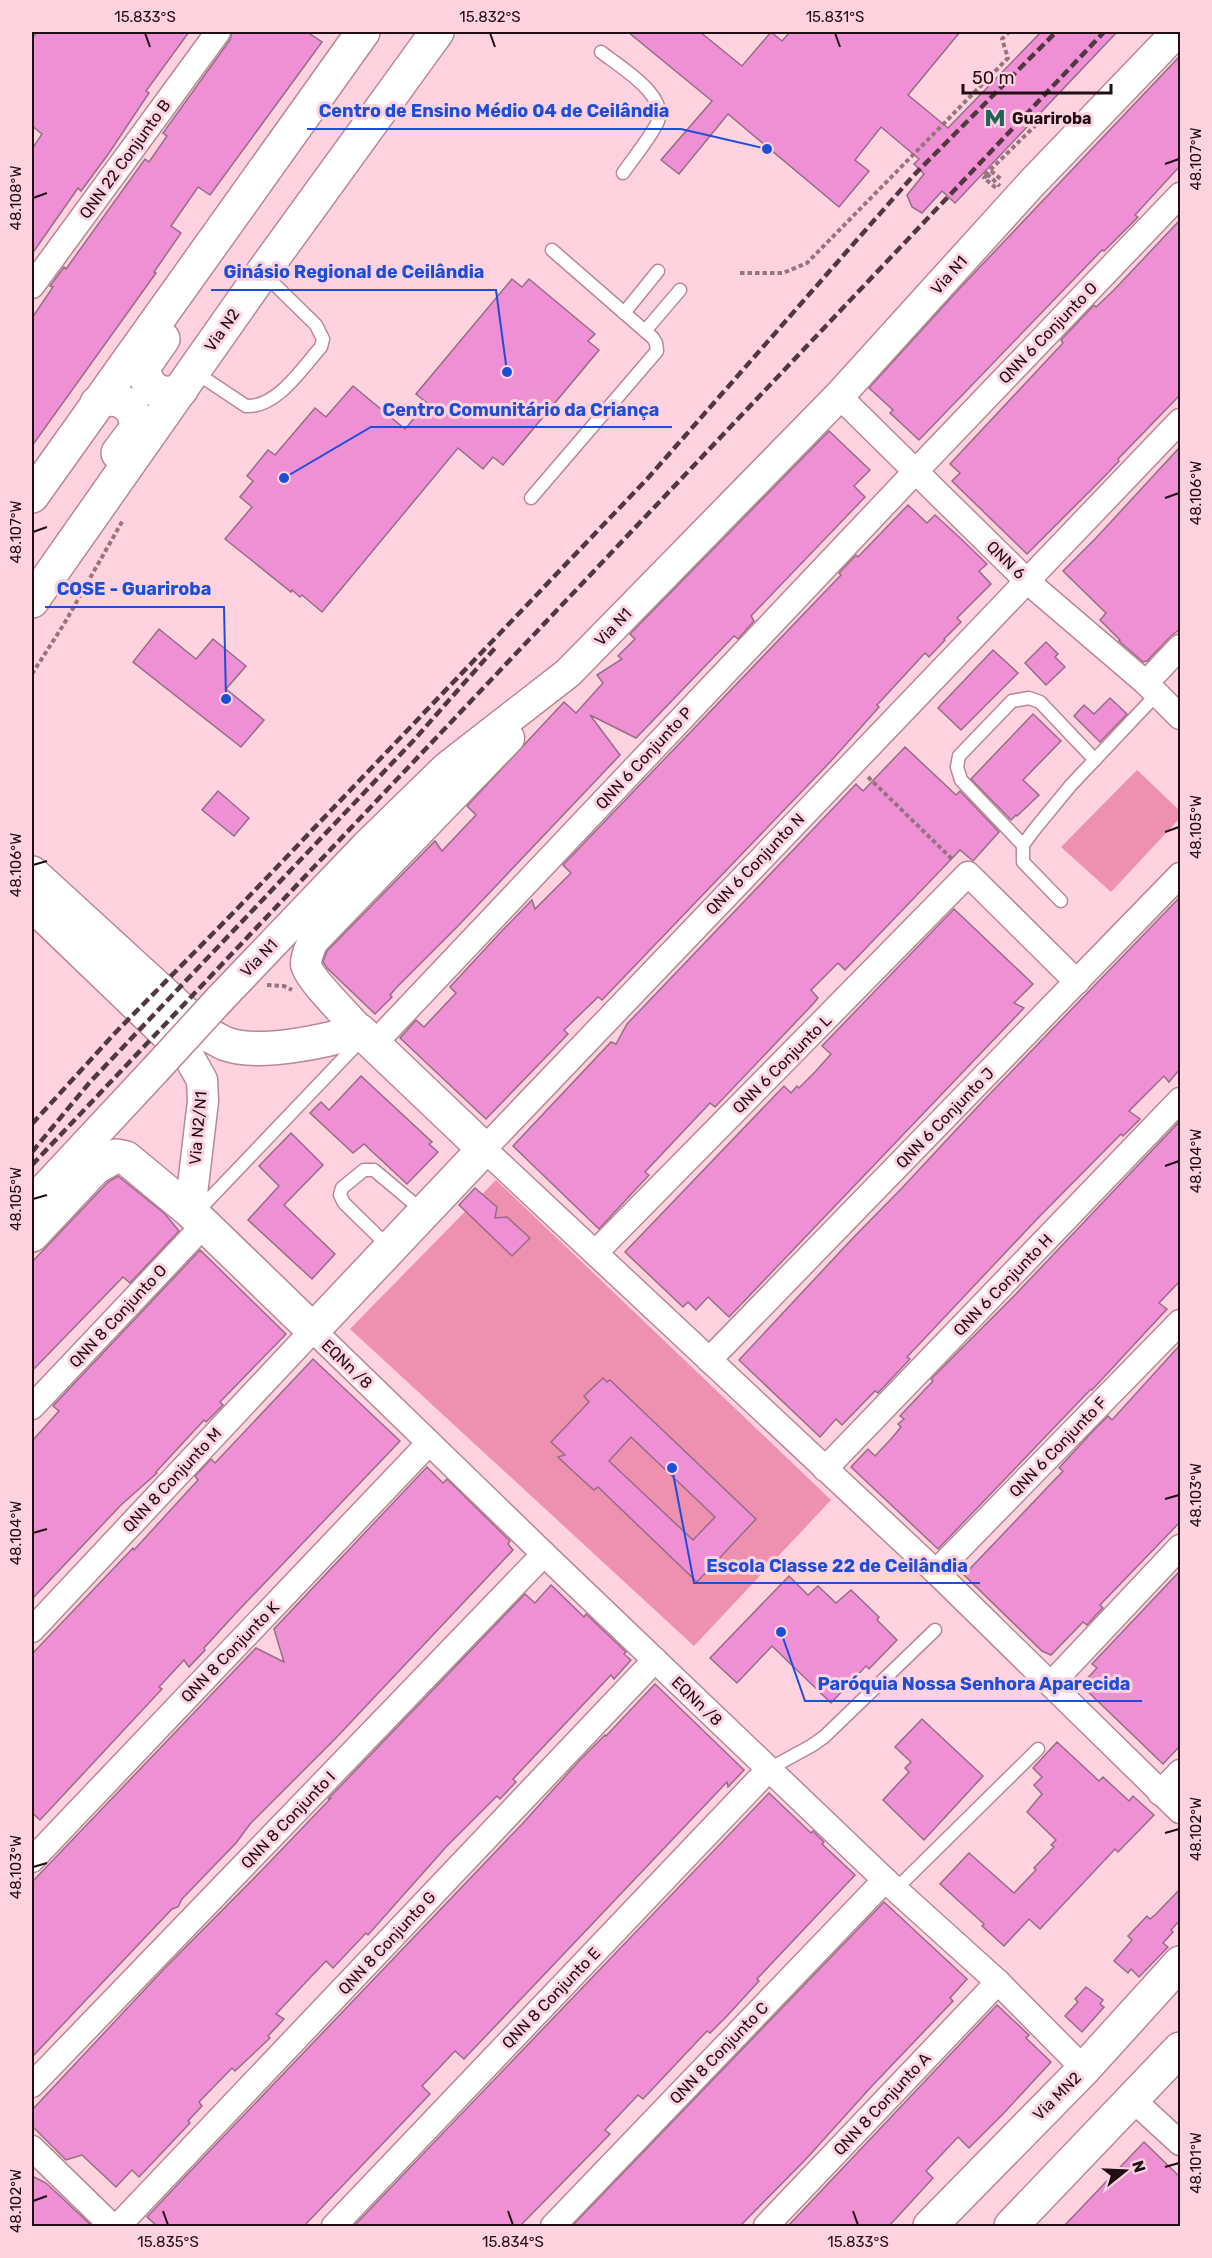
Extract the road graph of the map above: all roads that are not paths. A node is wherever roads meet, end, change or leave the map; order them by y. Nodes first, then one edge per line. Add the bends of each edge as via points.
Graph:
1 (218, 32) edge
2 (363, 32) edge
3 (437, 32) edge
4 (1177, 32) edge
5 (602, 52) dead end
6 (266, 168) junction
7 (623, 172) dead end
8 (1180, 195) edge
9 (552, 250) dead end
10 (658, 271) dead end
11 (263, 272) junction
12 (32, 286) edge
13 (680, 290) dead end
14 (624, 313) junction
15 (645, 331) junction
16 (187, 380) junction
17 (839, 396) junction
18 (98, 404) junction
19 (1180, 421) edge
20 (915, 472) junction
21 (32, 496) edge
22 (531, 498) dead end
23 (1028, 582) junction
24 (32, 592) edge
25 (32, 601) edge
26 (1180, 647) edge
27 (568, 672) junction
28 (1151, 689) junction
29 (1180, 717) edge
30 (1095, 760) junction
31 (1023, 845) junction
32 (32, 873) edge
33 (1180, 875) edge
34 (1061, 901) dead end
35 (32, 906) edge
36 (1077, 982) junction
37 (366, 1038) junction
38 (1180, 1100) edge
39 (484, 1149) junction
40 (32, 1202) edge
41 (424, 1212) junction
42 (196, 1217) junction
43 (32, 1235) edge
44 (390, 1248) junction
45 (595, 1253) junction
46 (1180, 1322) edge
47 (313, 1330) junction
48 (709, 1360) junction
49 (32, 1407) edge
50 (429, 1443) junction
51 (825, 1469) junction
52 (1180, 1547) edge
53 (544, 1554) junction
54 (936, 1572) junction
55 (32, 1630) edge
56 (935, 1630) dead end
57 (655, 1660) junction
58 (1051, 1684) junction
59 (1038, 1749) dead end
60 (769, 1769) junction
61 (1180, 1772) edge
62 (1160, 1793) junction
63 (1180, 1812) edge
64 (32, 1860) edge
65 (890, 1885) junction
66 (1180, 1962) edge
67 (998, 1982) junction
68 (1180, 2049) edge
69 (1084, 2069) junction
70 (32, 2085) edge
71 (1132, 2099) junction
72 (1180, 2143) edge
73 (32, 2148) edge
74 (969, 2186) junction
75 (112, 2226) edge
76 (118, 2226) edge
77 (334, 2226) edge
78 (553, 2226) edge
79 (766, 2226) edge
80 (930, 2226) edge
81 (941, 2226) edge
82 (1011, 2226) edge

1 - 12 street, QNN 22 Conjunto B
2 - 6 main road
3 - 11 main road, Via N2
4 - 17 street, Via N1
5 - 7 lane via 651,91 659,108 658,121
6 - 16 main road via 219,259 144,366 153,388 167,394
6 - 18 main road
8 - 20 street, QNN 6 Conjunto O
9 - 14 lane
10 - 14 lane
11 - 16 main road, Via N2
11 - 16 lane via 316,325 321,347 277,396 255,406 246,406
13 - 15 lane
14 - 15 lane
15 - 22 lane via 656,343 657,351
16 - 25 main road, Via N2
17 - 20 street, QNN 6
17 - 27 street, Via N1
18 - 21 main road
18 - 24 main road via 113,399 128,405 135,416 136,429 66,523
19 - 23 street, QNN 6 Conjunto N
20 - 23 street, QNN 6
20 - 37 street, QNN 6 Conjunto P
23 - 28 street, QNN 6
23 - 39 street, QNN 6 Conjunto N
26 - 28 street
27 - 37 street via 314,941 306,966
27 - 40 street, Via N1, bridge via 447,767 367,844
28 - 29 street, QNN 6
28 - 30 lane
30 - 31 lane
30 - 31 lane via 1040,702 1029,698 1012,701 959,756 961,780
31 - 34 lane via 1023,862
32 - 37 main road via 210,1036 227,1044 253,1048
33 - 36 street, QNN 6 Conjunto J
35 - 42 street, Via N2/N1 via 189,1057 202,1080
36 - 45 street, QNN 6 Conjunto L via 968,874
36 - 48 street, QNN 6 Conjunto J
37 - 39 main road
37 - 42 lane
38 - 51 street, QNN 6 Conjunto H
39 - 41 main road
39 - 45 street
41 - 44 main road
41 - 44 lane via 374,1170 364,1170 342,1188 344,1203
42 - 43 main road via 126,1158 116,1156 96,1167
42 - 47 main road
42 - 49 street, QNN 8 Conjunto O
44 - 47 main road
45 - 48 street
46 - 54 street, QNN 6 Conjunto F
47 - 50 street, EQNn /8
47 - 55 street, QNN 8 Conjunto M
48 - 51 street
50 - 53 street, EQNn /8
50 - 64 street, QNN 8 Conjunto K
51 - 54 street
52 - 58 street
53 - 57 street, EQNn /8
53 - 70 street, QNN 8 Conjunto I
54 - 58 street
56 - 60 lane via 824,1737
57 - 60 street, EQNn /8
57 - 76 street, QNN 8 Conjunto G
58 - 62 street
59 - 65 lane
60 - 65 street, EQNn /8
60 - 77 street, QNN 8 Conjunto E
61 - 62 street
62 - 63 street
65 - 67 street, EQNn /8
65 - 78 street, QNN 8 Conjunto C
66 - 69 main road, Via MN2
67 - 69 street, EQNn /8
67 - 79 street, QNN 8 Conjunto A
68 - 71 main road
69 - 74 main road, Via MN2
71 - 72 street
71 - 82 main road
73 - 75 street
74 - 80 main road, Via MN2
74 - 81 main road

